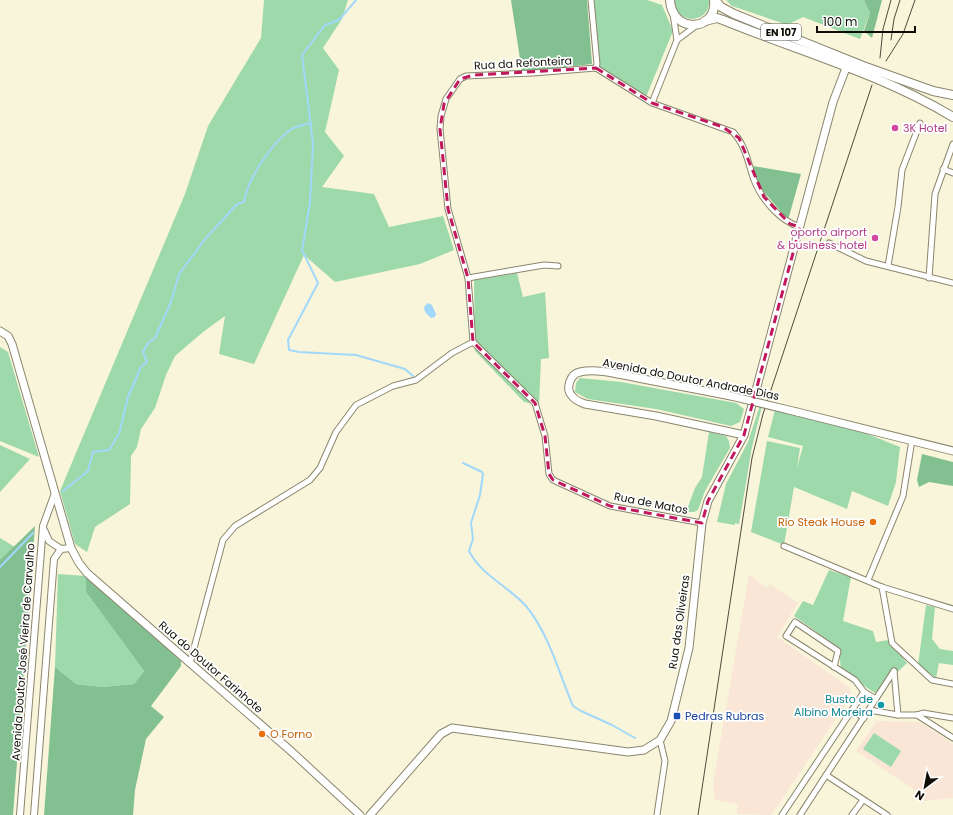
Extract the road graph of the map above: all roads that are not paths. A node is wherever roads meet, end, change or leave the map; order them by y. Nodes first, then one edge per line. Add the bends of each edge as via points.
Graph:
1 (591, 0) edge
2 (662, 0) edge
3 (715, 0) edge
4 (671, 7) edge
5 (702, 23) junction
6 (677, 40) junction
7 (848, 64) junction
8 (596, 68) junction
9 (953, 96) edge
10 (652, 103) junction
11 (953, 117) edge
12 (920, 123) dead end
13 (953, 144) edge
14 (943, 169) junction
15 (953, 173) edge
16 (800, 227) junction
17 (829, 243) dead end
18 (558, 266) dead end
19 (888, 266) junction
20 (468, 278) junction
21 (929, 278) junction
22 (953, 282) edge
23 (0, 331) edge
24 (473, 342) junction
25 (744, 435) junction
26 (912, 440) junction
27 (953, 451) edge
28 (54, 493) junction
29 (702, 523) junction
30 (43, 526) junction
31 (784, 546) dead end
32 (71, 548) junction
33 (61, 550) junction
34 (868, 580) junction
35 (882, 587) junction
36 (953, 609) edge
37 (190, 663) junction
38 (834, 667) junction
39 (953, 684) edge
40 (864, 692) junction
41 (876, 699) junction
42 (852, 710) junction
43 (869, 710) junction
44 (898, 714) junction
45 (917, 715) junction
46 (864, 718) junction
47 (953, 718) edge
48 (953, 738) edge
49 (660, 740) junction
50 (826, 774) junction
51 (863, 800) junction
52 (20, 815) edge
53 (34, 815) edge
54 (360, 815) edge
55 (370, 815) edge
56 (657, 815) edge
57 (782, 815) edge
58 (800, 815) edge
59 (852, 815) edge
60 (887, 815) edge

1 - 8 street
2 - 4 main road, EN 107
3 - 5 main road, EN 107 via 714,10
3 - 7 main road, EN 107 via 721,7 734,14
4 - 5 main road, EN 107 via 684,24
4 - 6 street
5 - 6 street
5 - 7 main road, EN 107 via 717,18
6 - 10 street
7 - 9 main road, EN 107
7 - 11 main road, EN 107
7 - 16 main road, Rua das Oliveiras via 834,102
8 - 10 street
8 - 20 street, Rua da Refonteira via 466,76 460,79 446,99 440,129 447,202
10 - 16 street via 733,132 742,143 754,180 764,197 790,224
12 - 19 street via 902,170
13 - 14 street
14 - 15 street
14 - 21 street via 935,194
16 - 25 main road, Rua das Oliveiras
17 - 19 street via 866,261
18 - 20 street via 544,264
19 - 21 street
20 - 24 street, Rua da Refonteira
21 - 22 street
23 - 28 main road, Rua do Doutor Farinhote via 8,336 14,351
24 - 29 street, Rua de Matos via 535,403 545,436 549,474 553,480 610,506
24 - 37 street via 452,353 416,380 393,386 356,405 336,432 320,468 310,480 235,526 223,540
25 - 26 main road, Avenida do Doutor Andrade Dias, bridge via 585,404 571,396 570,380 579,372 620,375 731,396
25 - 29 main road, Rua das Oliveiras via 708,501
26 - 27 main road, Avenida do Doutor Andrade Dias
26 - 34 street via 903,496
28 - 30 street, Avenida Doutor José Vieira de Carvalho
28 - 32 main road, Rua do Doutor Farinhote
29 - 49 main road, Rua das Oliveiras via 686,666 671,721
30 - 33 street via 49,541
30 - 52 street, Avenida Doutor José Vieira de Carvalho
31 - 34 street
32 - 33 street
32 - 37 main road, Rua do Doutor Farinhote via 88,573
33 - 53 street, Avenida Doutor José Vieira de Carvalho via 54,559
34 - 35 street
35 - 36 street
35 - 39 street via 892,643 932,680
37 - 54 main road, Rua do Doutor Farinhote
38 - 38 street via 786,636 795,622 838,651
38 - 40 street via 855,680
40 - 41 street
40 - 42 street
41 - 43 street
41 - 44 street via 894,671
42 - 46 street
42 - 57 street
43 - 44 street
43 - 46 street
44 - 45 street
45 - 47 street via 923,713
45 - 48 street
46 - 50 street
49 - 55 main road via 644,750 628,752 452,728 441,734
49 - 56 street via 665,761
50 - 51 street
50 - 58 street
51 - 59 street
51 - 60 street

